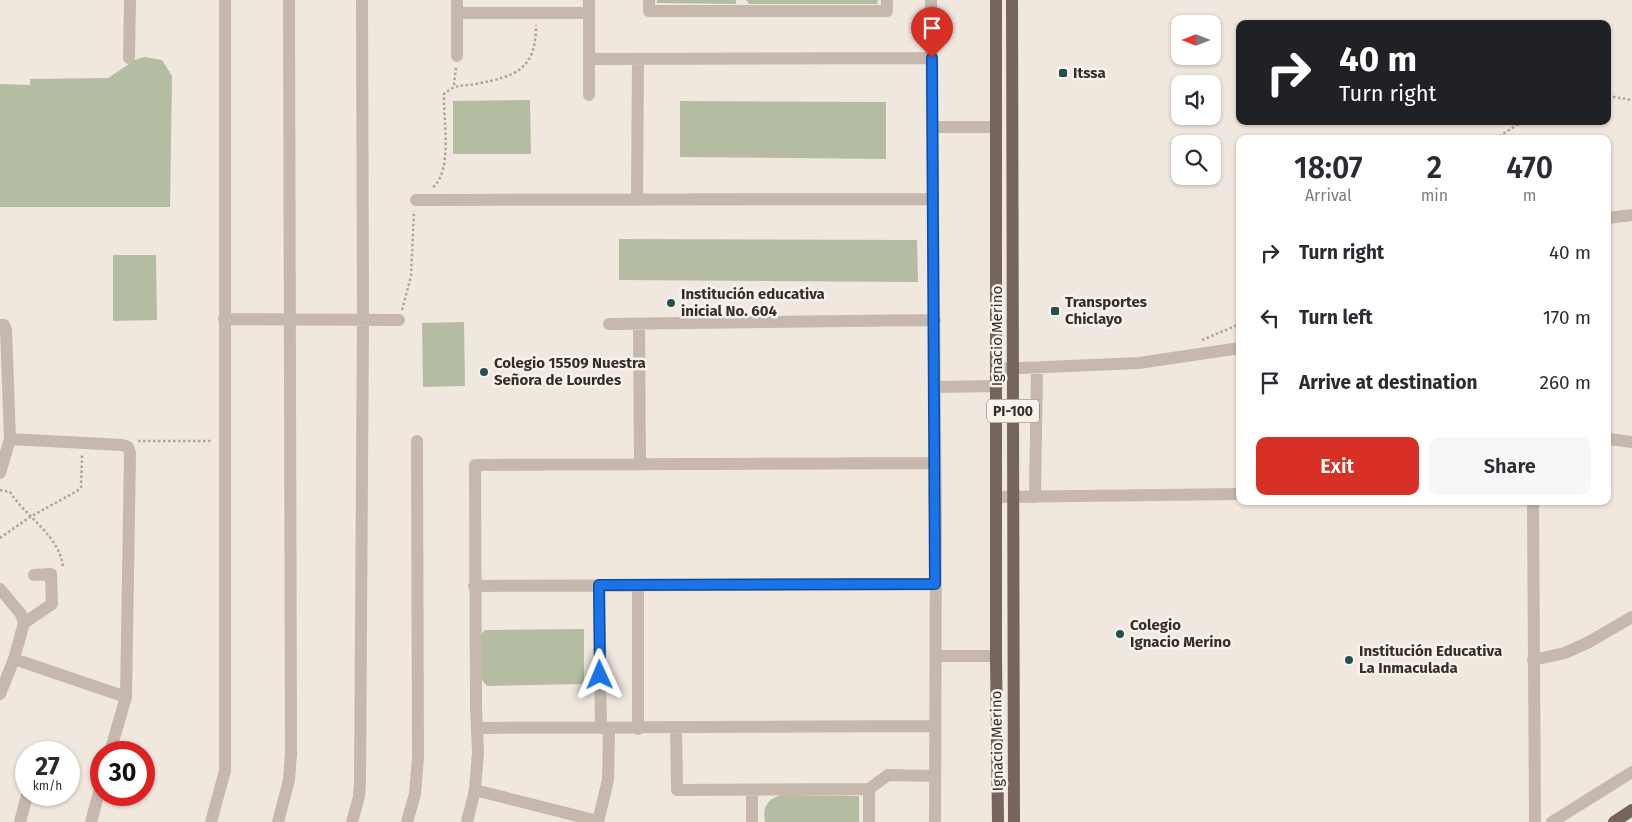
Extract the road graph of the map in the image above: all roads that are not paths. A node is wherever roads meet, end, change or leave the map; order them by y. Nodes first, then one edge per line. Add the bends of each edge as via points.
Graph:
1 (130, 0) edge
2 (224, 0) edge
3 (289, 0) edge
4 (362, 0) edge
5 (649, 0) edge
6 (887, 0) edge
7 (931, 0) edge
8 (996, 0) edge
9 (1012, 0) edge
10 (457, 6) edge
11 (589, 6) edge
12 (457, 56) road end
13 (129, 58) dead end
14 (932, 58) junction
15 (589, 59) junction
16 (638, 59) junction
17 (589, 96) dead end
18 (933, 127) junction
19 (996, 127) junction
20 (933, 199) junction
21 (416, 200) road end
22 (637, 200) junction
23 (1632, 215) edge
24 (1611, 218) edge
25 (224, 319) junction
26 (289, 319) junction
27 (363, 320) junction
28 (398, 320) road end
29 (935, 320) junction
30 (608, 324) dead end
31 (639, 324) junction
32 (0, 325) edge
33 (1236, 349) edge
34 (1037, 368) junction
35 (997, 369) junction
36 (1014, 369) junction
37 (997, 386) junction
38 (935, 387) junction
39 (10, 439) junction
40 (1611, 439) edge
41 (418, 441) dead end
42 (1632, 442) edge
43 (935, 463) junction
44 (640, 464) junction
45 (0, 473) edge
46 (1236, 494) edge
47 (996, 497) junction
48 (1014, 497) junction
49 (1035, 497) junction
50 (1533, 505) edge
51 (34, 574) dead end
52 (935, 584) junction
53 (599, 585) junction
54 (474, 586) junction
55 (638, 586) junction
56 (0, 589) edge
57 (1632, 617) edge
58 (24, 623) junction
59 (936, 656) junction
60 (996, 656) junction
61 (14, 659) junction
62 (1533, 660) junction
63 (0, 694) edge
64 (126, 697) junction
65 (935, 726) junction
66 (477, 728) junction
67 (605, 728) junction
68 (638, 729) junction
69 (676, 729) junction
70 (113, 741) edge
71 (1632, 772) edge
72 (935, 776) junction
73 (869, 789) junction
74 (475, 790) junction
75 (752, 791) junction
76 (24, 806) edge
77 (95, 806) edge
78 (1632, 810) edge
79 (20, 822) edge
80 (91, 822) edge
81 (211, 822) edge
82 (278, 822) edge
83 (352, 822) edge
84 (407, 822) edge
85 (467, 822) edge
86 (598, 822) edge
87 (752, 822) edge
88 (869, 822) edge
89 (935, 822) edge
90 (998, 822) edge
91 (1014, 822) edge
92 (1536, 822) edge
93 (1552, 822) edge
94 (1614, 822) edge

1 - 13 street
2 - 25 street
3 - 26 street
4 - 27 street
5 - 6 street via 649,11 887,11
7 - 14 street
8 - 19 main road, PI-100
9 - 36 main road, Ignacio Merino / PI-100
10 - 11 street via 536,13
10 - 12 street
11 - 15 street
14 - 16 street
14 - 18 street
15 - 16 street
15 - 17 street
16 - 22 street
18 - 19 street
18 - 20 street
19 - 35 main road, PI-100
20 - 22 street
20 - 29 street
21 - 22 street
23 - 24 street
25 - 26 street
25 - 81 street via 225,771
26 - 27 street
26 - 82 street via 291,754 289,780
27 - 28 street
27 - 83 street via 360,782
29 - 31 street
29 - 38 street
30 - 31 street
31 - 44 street
32 - 39 street via 6,330
33 - 34 street via 1139,363
34 - 36 street
34 - 49 street
35 - 36 street
35 - 37 main road, PI-100
36 - 48 main road, Ignacio Merino / PI-100
37 - 38 street
37 - 47 main road, PI-100
38 - 43 street
39 - 45 street
39 - 64 street via 128,447
40 - 42 street
41 - 84 street via 418,758 415,794
43 - 44 street
43 - 52 street
44 - 54 street via 475,465
46 - 49 street
47 - 48 street
47 - 60 main road, PI-100
48 - 49 street
48 - 91 main road, Ignacio Merino / PI-100
50 - 62 street
51 - 58 street via 51,574 52,604
52 - 55 street
52 - 59 street
53 - 54 street
53 - 55 street
53 - 67 street
54 - 66 street
55 - 68 street
56 - 58 street via 21,614
57 - 62 street via 1565,653
58 - 61 street
59 - 60 street
59 - 65 street
60 - 90 main road, PI-100
61 - 63 street
61 - 64 street
62 - 92 street
64 - 70 street
65 - 69 street
65 - 72 street
66 - 67 street
66 - 74 street
67 - 68 street
67 - 86 street via 608,780
68 - 69 street
69 - 75 street via 677,790
71 - 93 street
72 - 73 street via 888,776
72 - 89 street
73 - 75 street
73 - 88 street
74 - 85 street
74 - 86 street
75 - 87 street
76 - 79 street
77 - 80 street
78 - 94 main road

